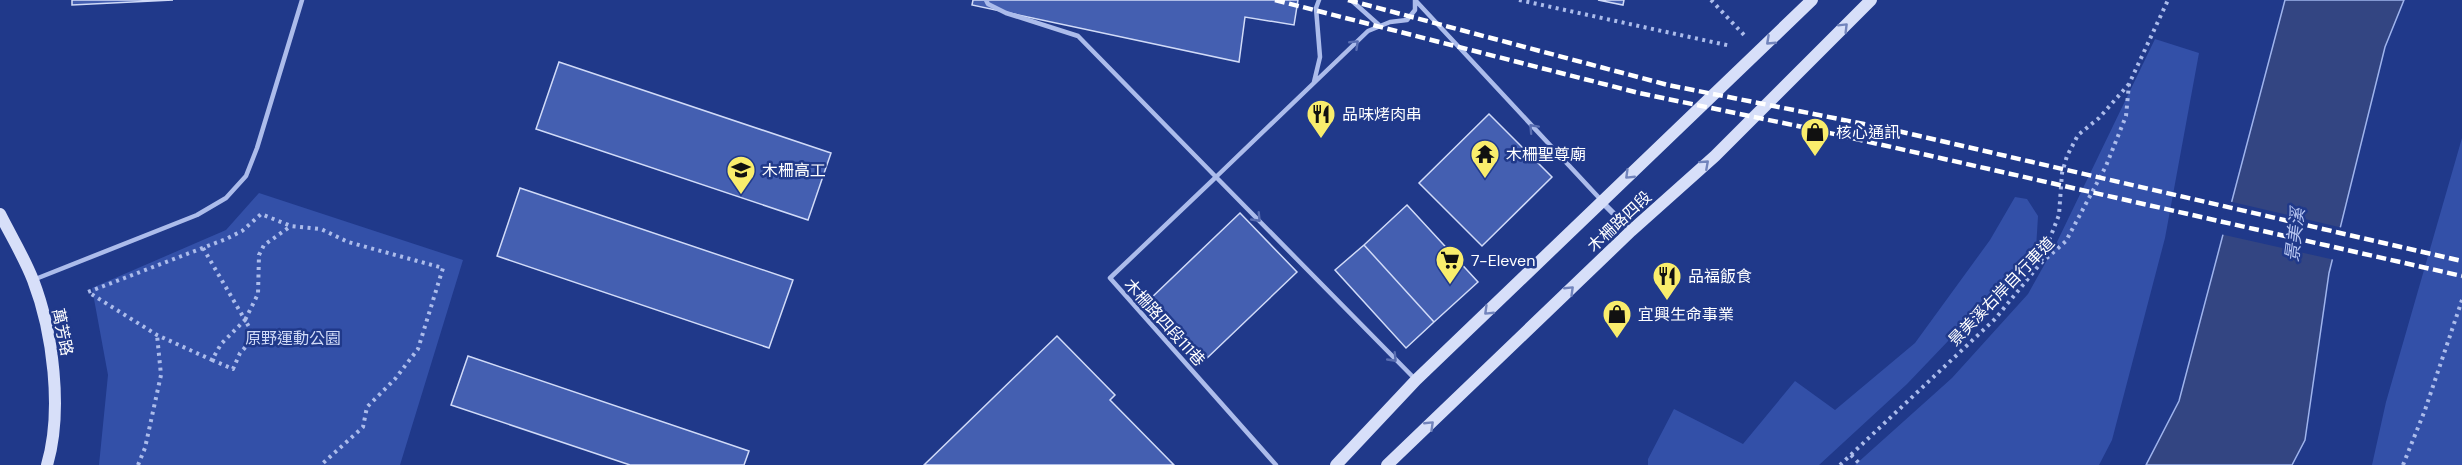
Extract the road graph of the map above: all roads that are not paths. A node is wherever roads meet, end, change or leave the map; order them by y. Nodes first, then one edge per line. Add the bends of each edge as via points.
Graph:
1 (302, 0) edge
2 (1319, 0) edge
3 (1351, 0) edge
4 (1415, 0) edge
5 (1812, 0) edge
6 (1868, 1) edge
7 (987, 2) edge
8 (1379, 25) junction
9 (1313, 84) junction
10 (1216, 177) junction
11 (1602, 201) junction
12 (0, 214) edge
13 (1631, 231) junction
14 (33, 280) junction
15 (1416, 380) junction
16 (47, 465) edge
17 (1276, 465) edge
18 (1336, 465) edge
19 (1388, 465) edge

1 - 14 lane via 257,148 246,176 226,198 197,214
2 - 9 lane via 1316,8 1320,57
3 - 8 lane
4 - 8 lane via 1415,10 1407,20
11 -> 4 lane
5 -> 11 main road, 木柵路四段
13 -> 6 main road, 木柵路四段 via 1715,156
7 - 10 lane via 1006,13 1078,36
9 -> 8 lane
9 - 10 lane
10 -> 15 lane
10 - 17 lane, 木柵路四段111巷 via 1110,278
11 - 13 street
11 -> 15 main road, 木柵路四段
12 - 14 main road, 萬芳路
19 -> 13 main road, 木柵路四段
14 - 16 main road, 萬芳路 via 53,360 55,412
15 - 18 main road, 木柵路四段

